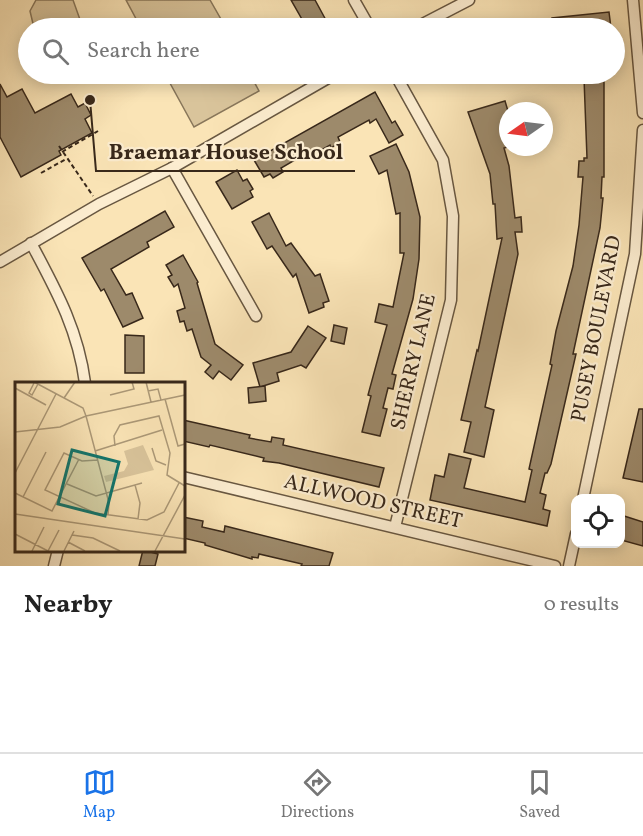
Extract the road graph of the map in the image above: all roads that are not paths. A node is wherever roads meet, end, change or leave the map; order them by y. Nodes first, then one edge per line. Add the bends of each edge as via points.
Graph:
1 (354, 0) edge
2 (469, 0) edge
3 (633, 0) edge
4 (364, 18) edge
5 (434, 18) edge
6 (317, 84) edge
7 (401, 84) edge
8 (643, 113) edge
9 (643, 130) edge
10 (172, 168) junction
11 (31, 243) junction
12 (0, 262) edge
13 (256, 316) dead end
14 (85, 382) edge
15 (184, 477) edge
16 (584, 494) edge
17 (395, 527) junction
18 (573, 548) edge
19 (58, 551) edge
20 (54, 566) edge
21 (555, 566) edge
22 (569, 566) edge

1 - 4 street
2 - 5 street
3 - 8 street
6 - 10 street
7 - 17 street, SHERRY LANE via 444,160 453,216 451,300
9 - 16 street, PUSEY BOULEVARD via 635,254
10 - 11 street
10 - 13 street
11 - 12 street
11 - 14 street via 66,309
15 - 17 street, ALLWOOD STREET
17 - 21 street, ALLWOOD STREET
18 - 22 street
19 - 20 street

